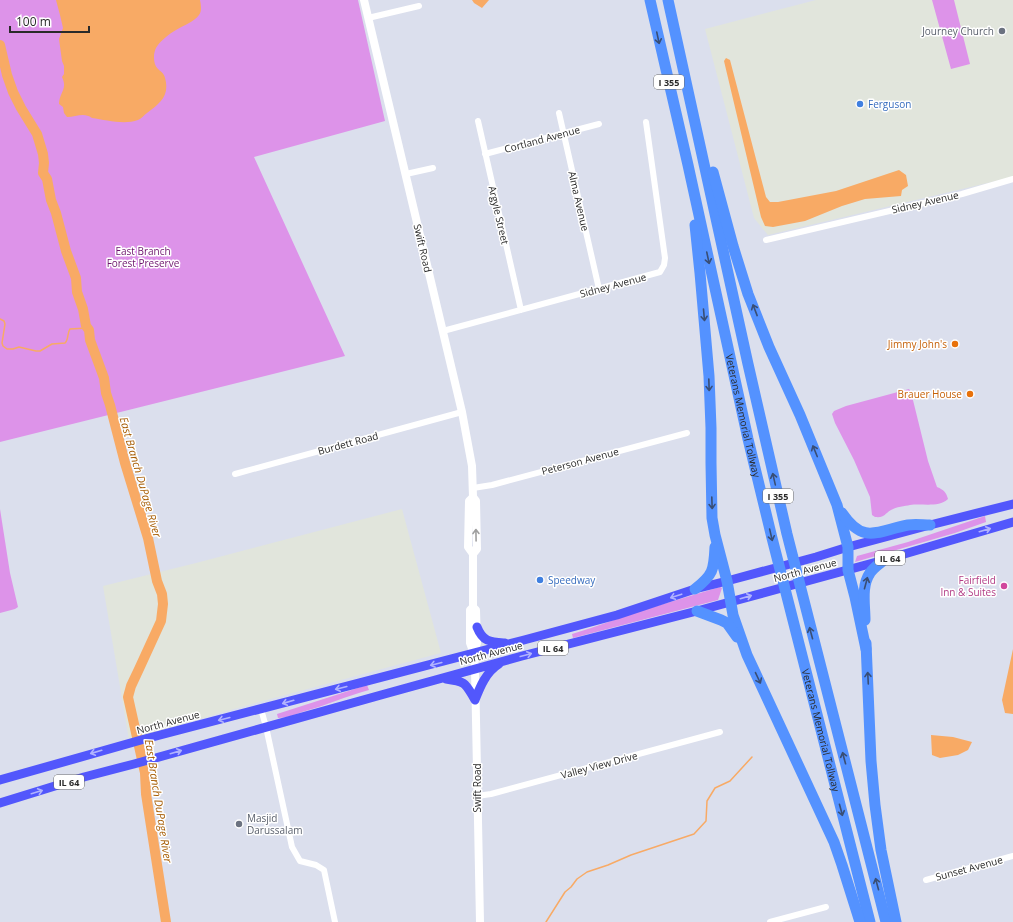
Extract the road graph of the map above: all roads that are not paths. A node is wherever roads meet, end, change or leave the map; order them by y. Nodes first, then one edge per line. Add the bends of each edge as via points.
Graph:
1 (364, 0) edge
2 (650, 0) edge
3 (668, 0) edge
4 (419, 6) dead end
5 (368, 18) junction
6 (683, 67) junction
7 (559, 113) dead end
8 (478, 121) dead end
9 (646, 122) dead end
10 (599, 124) dead end
11 (564, 133) junction
12 (485, 154) junction
13 (688, 165) junction
14 (433, 168) dead end
15 (406, 174) junction
16 (1013, 179) edge
17 (766, 240) dead end
18 (599, 289) junction
19 (521, 310) junction
20 (443, 331) junction
21 (462, 412) junction
22 (687, 433) dead end
23 (235, 474) dead end
24 (473, 488) junction
25 (1013, 504) edge
26 (837, 505) junction
27 (1013, 522) edge
28 (930, 525) junction
29 (715, 535) junction
30 (848, 547) junction
31 (884, 560) junction
32 (848, 570) junction
33 (727, 581) junction
34 (695, 589) junction
35 (731, 602) junction
36 (473, 608) junction
37 (697, 611) junction
38 (477, 626) junction
39 (524, 640) junction
40 (866, 649) junction
41 (474, 654) junction
42 (747, 655) junction
43 (503, 661) junction
44 (475, 669) junction
45 (440, 679) junction
46 (475, 700) junction
47 (262, 709) junction
48 (266, 727) junction
49 (720, 732) dead end
50 (0, 780) edge
51 (477, 796) junction
52 (0, 803) edge
53 (1013, 856) edge
54 (926, 880) dead end
55 (826, 907) dead end
56 (335, 922) edge
57 (480, 922) edge
58 (770, 922) edge
59 (860, 922) edge
60 (870, 922) edge
61 (886, 922) edge
62 (896, 922) edge

1 - 5 street, Swift Road
2 -> 13 highway, Veterans Memorial Tollway / I 355
3 - 6 highway, Veterans Memorial Tollway / I 355
4 - 5 street
5 - 15 street, Swift Road
26 -> 6 highway via 748,294
61 -> 6 highway, Veterans Memorial Tollway / I 355 via 787,534
7 - 11 street, Alma Avenue
8 - 12 street, Argyle Street
9 - 18 street, Sidney Avenue via 664,265 660,272
10 - 11 street, Cortland Avenue
11 - 12 street, Cortland Avenue
11 - 18 street, Alma Avenue
12 - 19 street, Argyle Street
13 -> 29 highway via 709,376 712,510
13 -> 60 highway, Veterans Memorial Tollway / I 355 via 750,447
14 - 15 street
15 - 20 street, Swift Road
16 - 17 street, Sidney Avenue via 962,194
18 - 19 street, Sidney Avenue
19 - 20 street, Sidney Avenue
20 - 21 street, Swift Road
21 - 23 street, Burdett Road
21 - 24 street, Swift Road via 471,458
22 - 24 street, Peterson Avenue
24 - 36 street, Swift Road via 473,497 476,501 476,549 472,554
25 - 28 main road, North Avenue / IL 64
26 - 28 highway via 850,524 859,531 876,534 910,525
26 - 30 highway
31 -> 27 main road, North Avenue / IL 64
28 - 30 main road, North Avenue / IL 64
29 - 33 highway
29 - 34 highway via 714,566 711,574
30 - 32 highway
30 - 33 main road, North Avenue / IL 64
31 - 32 main road, North Avenue / IL 64
40 -> 31 highway via 866,580
35 -> 32 main road, North Avenue / IL 64
32 - 40 highway
33 - 34 main road, North Avenue / IL 64
33 - 35 highway
34 -> 39 main road, North Avenue / IL 64 via 617,615
35 - 37 main road, North Avenue / IL 64
35 - 42 highway
36 - 38 street, Swift Road via 476,610
36 - 41 street, Swift Road via 470,610 470,643
37 - 42 highway via 727,623
43 -> 37 main road, North Avenue / IL 64
38 - 39 main road via 482,637 488,641 505,643
38 - 41 street, Swift Road
39 - 41 main road, North Avenue / IL 64
62 -> 40 highway via 881,850 875,805
41 - 44 street, Swift Road
41 -> 47 main road, North Avenue / IL 64
42 -> 59 highway via 834,842
43 - 44 main road, North Avenue / IL 64
43 - 46 main road via 489,673
44 - 45 main road, North Avenue / IL 64
44 - 46 street, Swift Road
45 - 46 main road via 464,683
45 - 48 main road, North Avenue / IL 64
46 - 51 street, Swift Road
47 - 48 street
47 -> 50 main road, North Avenue / IL 64
52 -> 48 main road, North Avenue / IL 64
48 - 56 street via 292,847 300,861 324,870
49 - 51 street, Valley View Drive
51 - 57 street, Swift Road
53 - 54 street, Sunset Avenue
55 - 58 street

